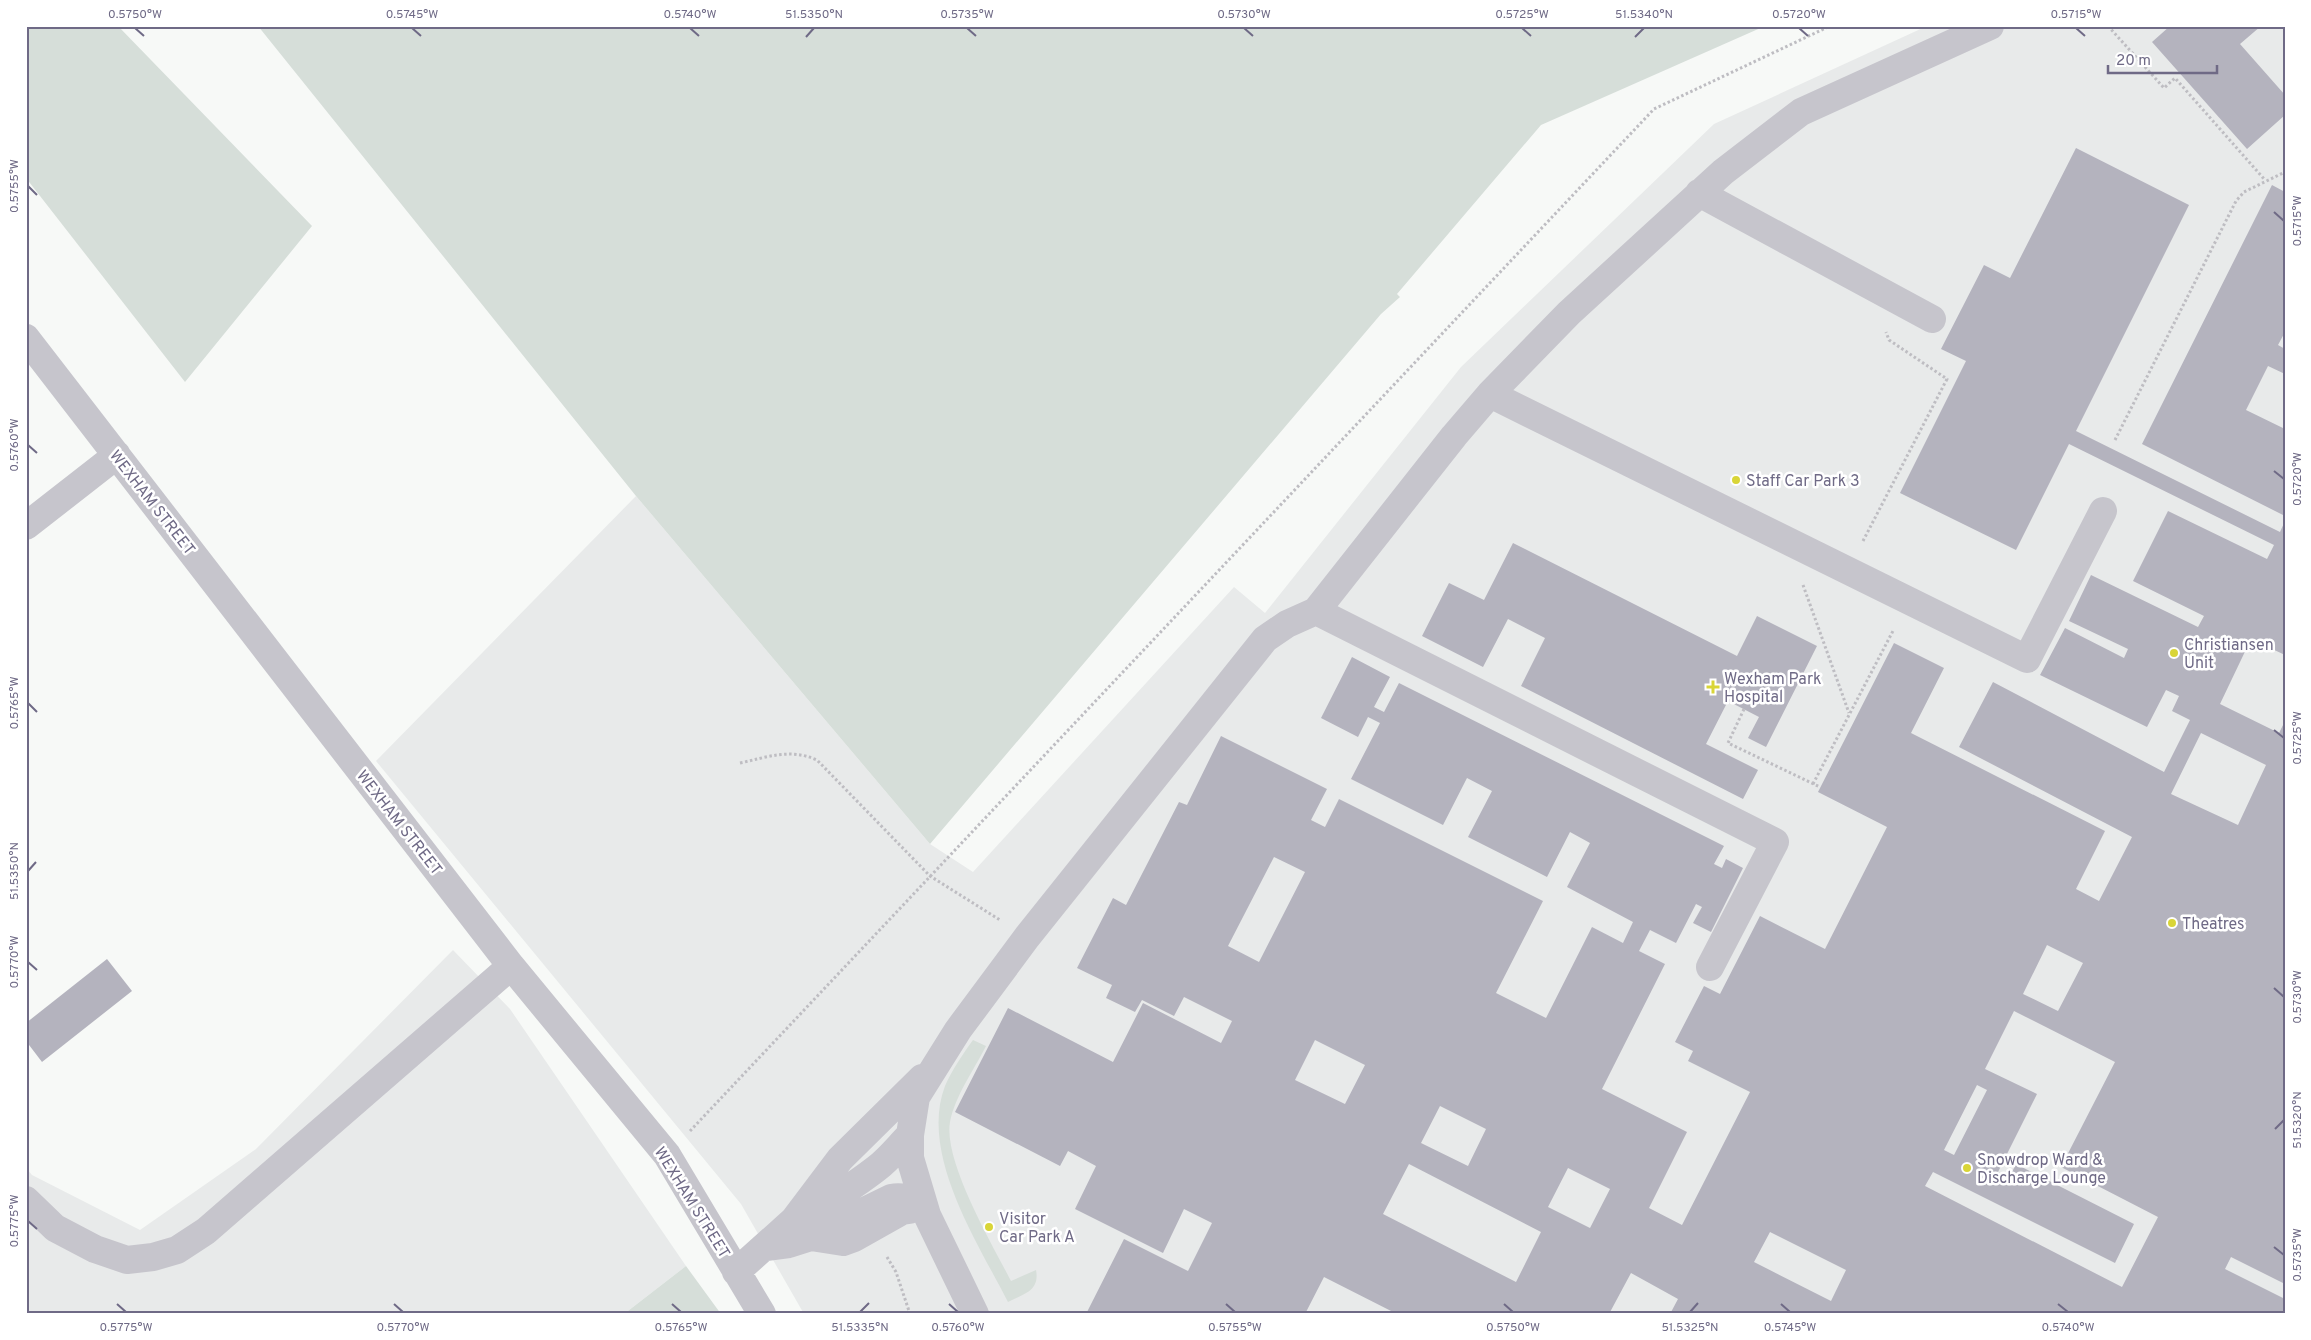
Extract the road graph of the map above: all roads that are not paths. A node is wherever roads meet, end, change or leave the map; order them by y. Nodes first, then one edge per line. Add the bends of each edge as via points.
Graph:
1 (1990, 26) edge
2 (1699, 193) junction
3 (1932, 319) dead end
4 (26, 338) edge
5 (1490, 394) junction
6 (116, 455) junction
7 (38, 504) edge
8 (2103, 511) dead end
9 (26, 526) edge
10 (1316, 611) junction
11 (511, 966) junction
12 (1710, 967) dead end
13 (932, 1068) junction
14 (910, 1135) junction
15 (26, 1200) edge
16 (917, 1211) junction
17 (789, 1243) junction
18 (736, 1272) junction
19 (762, 1314) edge
20 (975, 1314) edge

1 - 2 street via 1801,112
2 - 3 street
2 - 5 street via 1569,312
4 - 6 street, WEXHAM STREET
5 - 8 street via 2027,659
5 - 10 street
6 - 7 street
6 - 11 street, WEXHAM STREET
7 - 9 street
10 - 12 street via 1775,842
10 - 13 street via 1286,624 1264,639 1028,938
11 - 15 street via 206,1231 177,1250 126,1260 95,1249 55,1228
11 - 18 street, WEXHAM STREET via 667,1155
13 - 14 street via 916,1097
13 - 17 street via 857,1141 814,1191 794,1220
14 - 16 street
14 - 17 street via 877,1168 820,1209
16 - 17 street via 903,1196 891,1198
16 - 20 street
17 - 18 street
18 - 19 street, WEXHAM STREET

